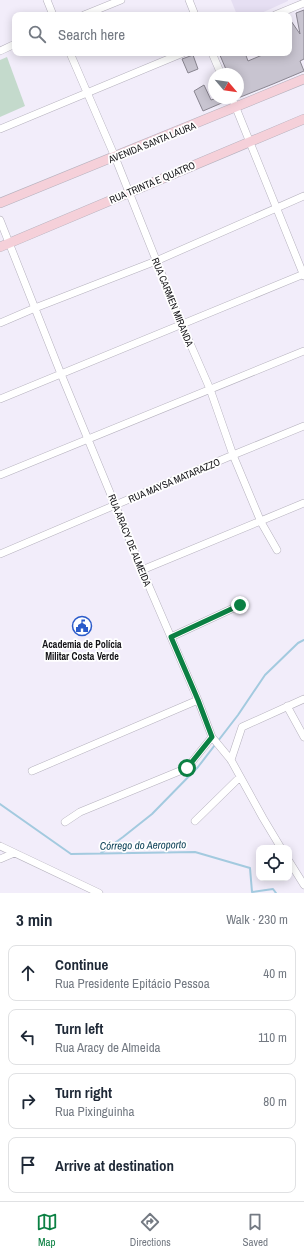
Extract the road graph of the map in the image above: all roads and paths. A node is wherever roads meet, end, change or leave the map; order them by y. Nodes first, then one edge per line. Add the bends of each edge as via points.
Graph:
1 (47, 0) edge
2 (120, 0) edge
3 (189, 0) edge
4 (304, 3) edge
5 (52, 12) edge
6 (91, 12) edge
7 (194, 12) edge
8 (282, 12) edge
9 (12, 45) edge
10 (0, 50) edge
11 (71, 56) edge
12 (176, 56) edge
13 (213, 56) edge
14 (218, 68) edge
15 (304, 79) edge
16 (88, 93) junction
17 (234, 104) edge
18 (236, 108) junction
19 (304, 119) edge
20 (0, 129) edge
21 (250, 141) junction
22 (114, 157) junction
23 (128, 192) junction
24 (304, 196) edge
25 (0, 203) edge
26 (277, 207) junction
27 (0, 220) edge
28 (10, 243) junction
29 (0, 247) edge
30 (156, 261) junction
31 (304, 275) edge
32 (35, 308) junction
33 (0, 323) edge
34 (182, 325) junction
35 (304, 351) edge
36 (61, 374) junction
37 (210, 389) junction
38 (0, 400) edge
39 (304, 426) edge
40 (88, 439) junction
41 (233, 455) junction
42 (0, 475) edge
43 (304, 504) edge
44 (116, 505) junction
45 (261, 522) junction
46 (277, 550) dead end
47 (0, 554) edge
48 (142, 570) junction
49 (240, 605) dead end
50 (171, 637) junction
51 (304, 699) edge
52 (198, 700) junction
53 (288, 706) junction
54 (304, 737) edge
55 (214, 739) junction
56 (231, 760) junction
57 (32, 771) dead end
58 (240, 777) junction
59 (195, 821) dead end
60 (65, 822) dead end
61 (279, 845) edge
62 (0, 846) edge
63 (14, 853) junction
64 (0, 859) edge
65 (292, 866) edge
66 (304, 885) edge
67 (99, 893) edge

1 - 5 street
2 - 6 street
3 - 7 street
4 - 8 street
9 - 10 street
11 - 16 street, RUA CARMEN MIRANDA
12 - 16 street
13 - 14 street
15 - 18 street, AVENIDA SANTA LAURA
16 - 20 street
16 - 22 street, RUA CARMEN MIRANDA
17 - 18 street
18 - 21 street
18 - 22 street, AVENIDA SANTA LAURA
19 - 21 street, RUA TRINTA E QUATRO
21 - 23 street, RUA TRINTA E QUATRO
21 - 26 street
22 - 23 street, RUA CARMEN MIRANDA
22 - 25 street, AVENIDA SANTA LAURA
23 - 28 street, RUA TRINTA E QUATRO
23 - 30 street, RUA CARMEN MIRANDA
24 - 26 street
26 - 30 street
26 - 31 street
27 - 28 street, RUA ARACY DE ALMEIDA
28 - 29 street, RUA TRINTA E QUATRO
28 - 32 street, RUA ARACY DE ALMEIDA
30 - 32 street
30 - 34 street, RUA CARMEN MIRANDA
31 - 34 street
32 - 33 street
32 - 36 street, RUA ARACY DE ALMEIDA
34 - 36 street
34 - 37 street, RUA CARMEN MIRANDA
35 - 37 street
36 - 38 street
36 - 40 street, RUA ARACY DE ALMEIDA
37 - 40 street
37 - 41 street, RUA CARMEN MIRANDA
39 - 41 street, RUA MAYSA MATARAZZO
40 - 42 street
40 - 44 street, RUA ARACY DE ALMEIDA
41 - 44 street, RUA MAYSA MATARAZZO
41 - 45 street, RUA CARMEN MIRANDA
43 - 45 street
44 - 47 street, RUA MAYSA MATARAZZO
44 - 48 street, RUA ARACY DE ALMEIDA
45 - 46 street, RUA CARMEN MIRANDA
45 - 48 street
48 - 50 street, RUA ARACY DE ALMEIDA
49 - 50 street
50 - 52 street, RUA ARACY DE ALMEIDA
51 - 53 street
52 - 55 street, RUA ARACY DE ALMEIDA
52 - 57 street
53 - 54 street
53 - 56 street via 242,727
55 - 56 street, RUA ARACY DE ALMEIDA
55 - 60 street via 187,768 80,812
56 - 58 street, RUA ARACY DE ALMEIDA
58 - 59 street
58 - 61 street, RUA ARACY DE ALMEIDA
62 - 63 street
63 - 64 street
63 - 67 street
65 - 66 street

